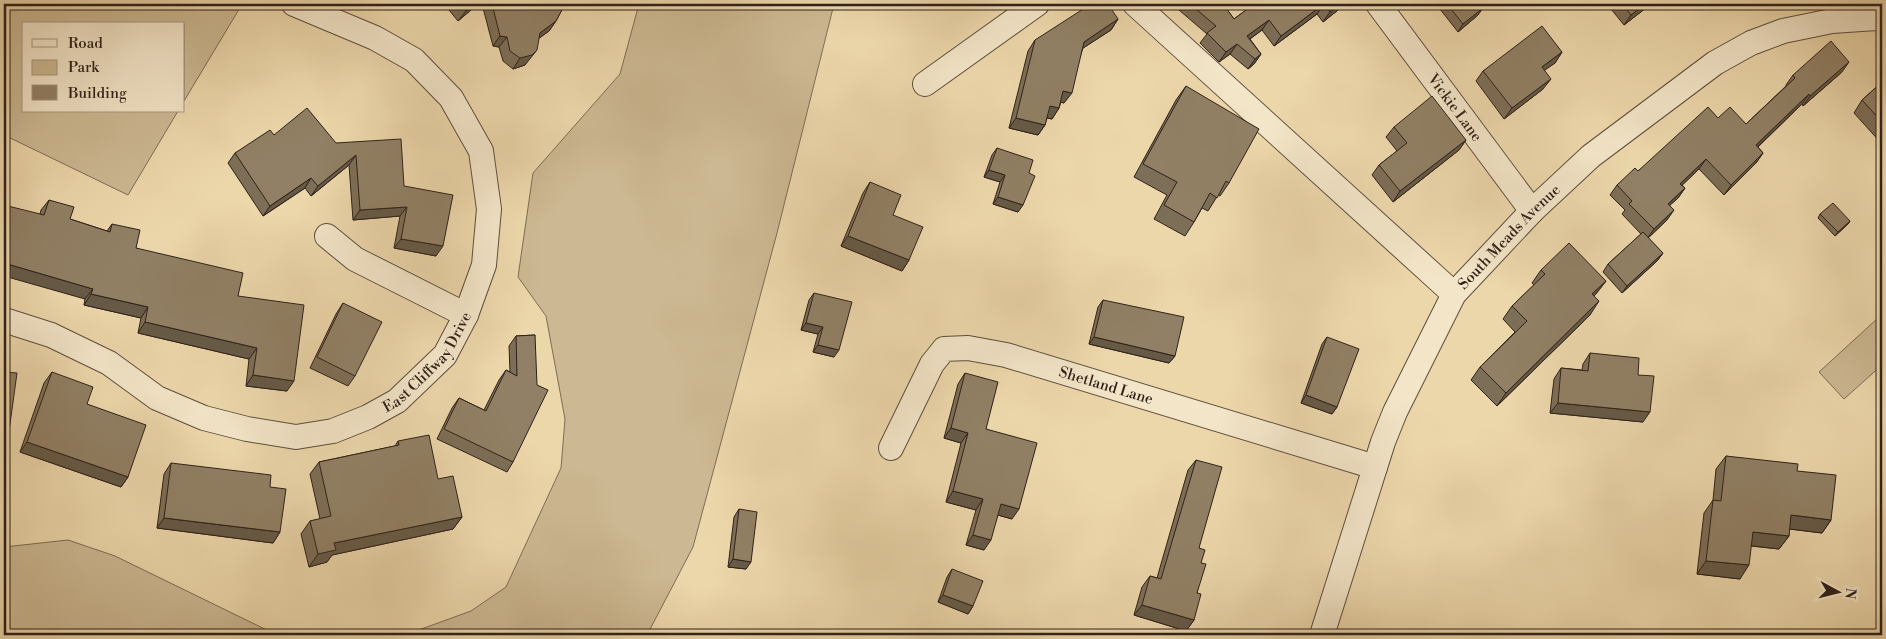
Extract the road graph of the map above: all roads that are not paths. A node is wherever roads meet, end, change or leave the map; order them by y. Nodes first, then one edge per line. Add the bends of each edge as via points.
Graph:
1 (294, 4) edge
2 (1037, 4) edge
3 (1136, 4) edge
4 (1378, 4) edge
5 (1880, 16) edge
6 (925, 84) dead end
7 (1532, 211) junction
8 (327, 236) dead end
9 (1454, 294) junction
10 (466, 315) junction
11 (4, 320) edge
12 (891, 448) dead end
13 (1375, 467) junction
14 (1322, 635) edge

1 - 10 street, East Cliffway Drive via 375,38 414,60 451,98 481,152 489,209 484,265
2 - 6 street
3 - 9 street
4 - 7 street, Vickie Lane
5 - 7 street, South Meads Avenue via 1783,31 1751,43 1715,63 1592,156
7 - 9 street, South Meads Avenue
8 - 10 street via 355,259
9 - 13 street, South Meads Avenue via 1395,412
10 - 11 street, East Cliffway Drive via 445,355 398,401 333,431 296,436 247,429 204,418 157,398 109,362 50,334
12 - 13 street, Shetland Lane via 932,364 944,349 968,348 1006,355
13 - 14 street, South Meads Avenue

